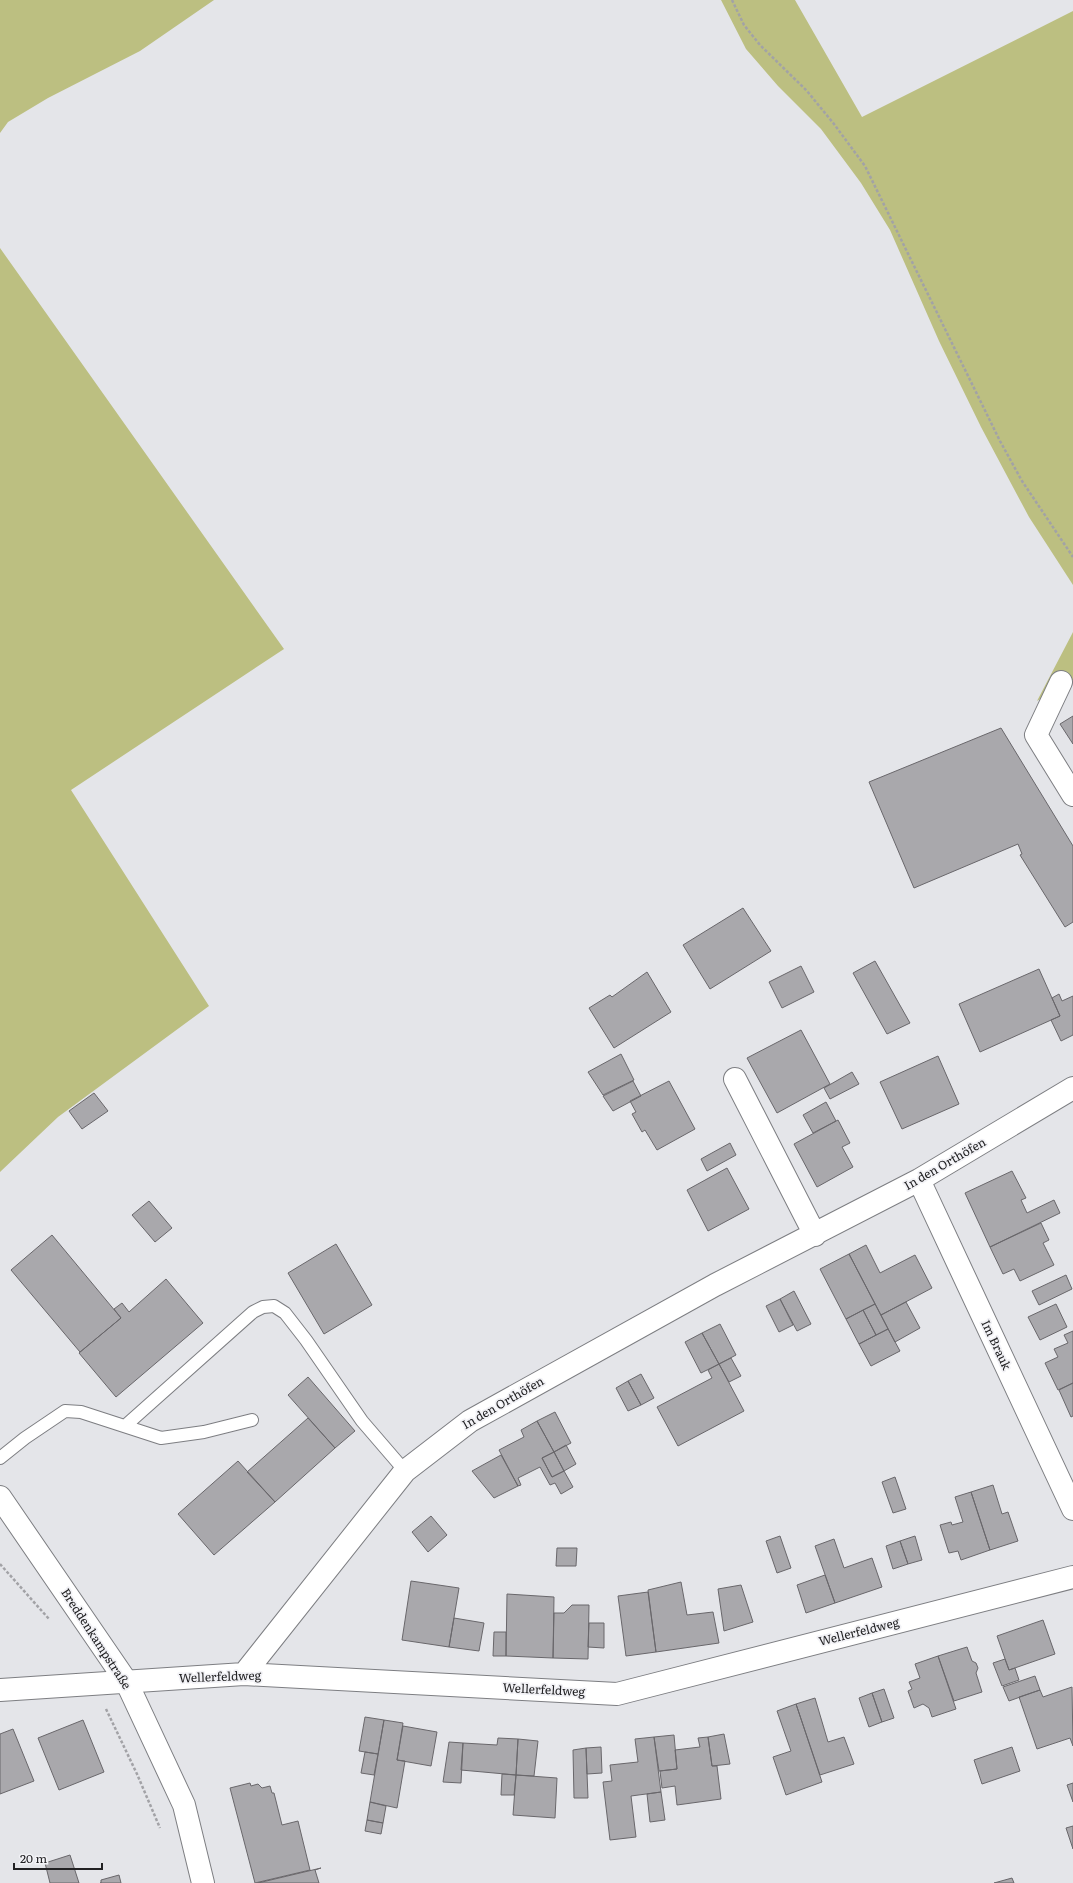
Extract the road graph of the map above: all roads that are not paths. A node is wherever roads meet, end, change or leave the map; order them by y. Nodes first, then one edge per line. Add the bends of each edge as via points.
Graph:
1 (1061, 682) dead end
2 (1073, 795) edge
3 (735, 1079) dead end
4 (1073, 1088) edge
5 (919, 1180) junction
6 (815, 1235) junction
7 (252, 1420) dead end
8 (125, 1426) junction
9 (0, 1458) edge
10 (405, 1471) junction
11 (0, 1497) edge
12 (1073, 1509) edge
13 (1073, 1577) edge
14 (244, 1674) junction
15 (126, 1681) junction
16 (0, 1690) edge
17 (203, 1883) edge

1 - 2 street via 1036,735
3 - 6 street
4 - 5 street, In den Orthöfen
5 - 6 street, In den Orthöfen
5 - 12 street, Im Brauk
6 - 10 street, In den Orthöfen via 715,1285 470,1421
7 - 8 lane via 204,1432 161,1438
8 - 9 lane via 81,1412 65,1411
8 - 10 lane via 253,1312 263,1307 274,1306 293,1324 362,1421
10 - 14 street, In den Orthöfen
11 - 15 street, Breddenkampstraße
13 - 14 street, Wellerfeldweg via 617,1694
14 - 15 street, Wellerfeldweg
15 - 16 street, Wellerfeldweg
15 - 17 street, Breddenkampstraße via 184,1805

